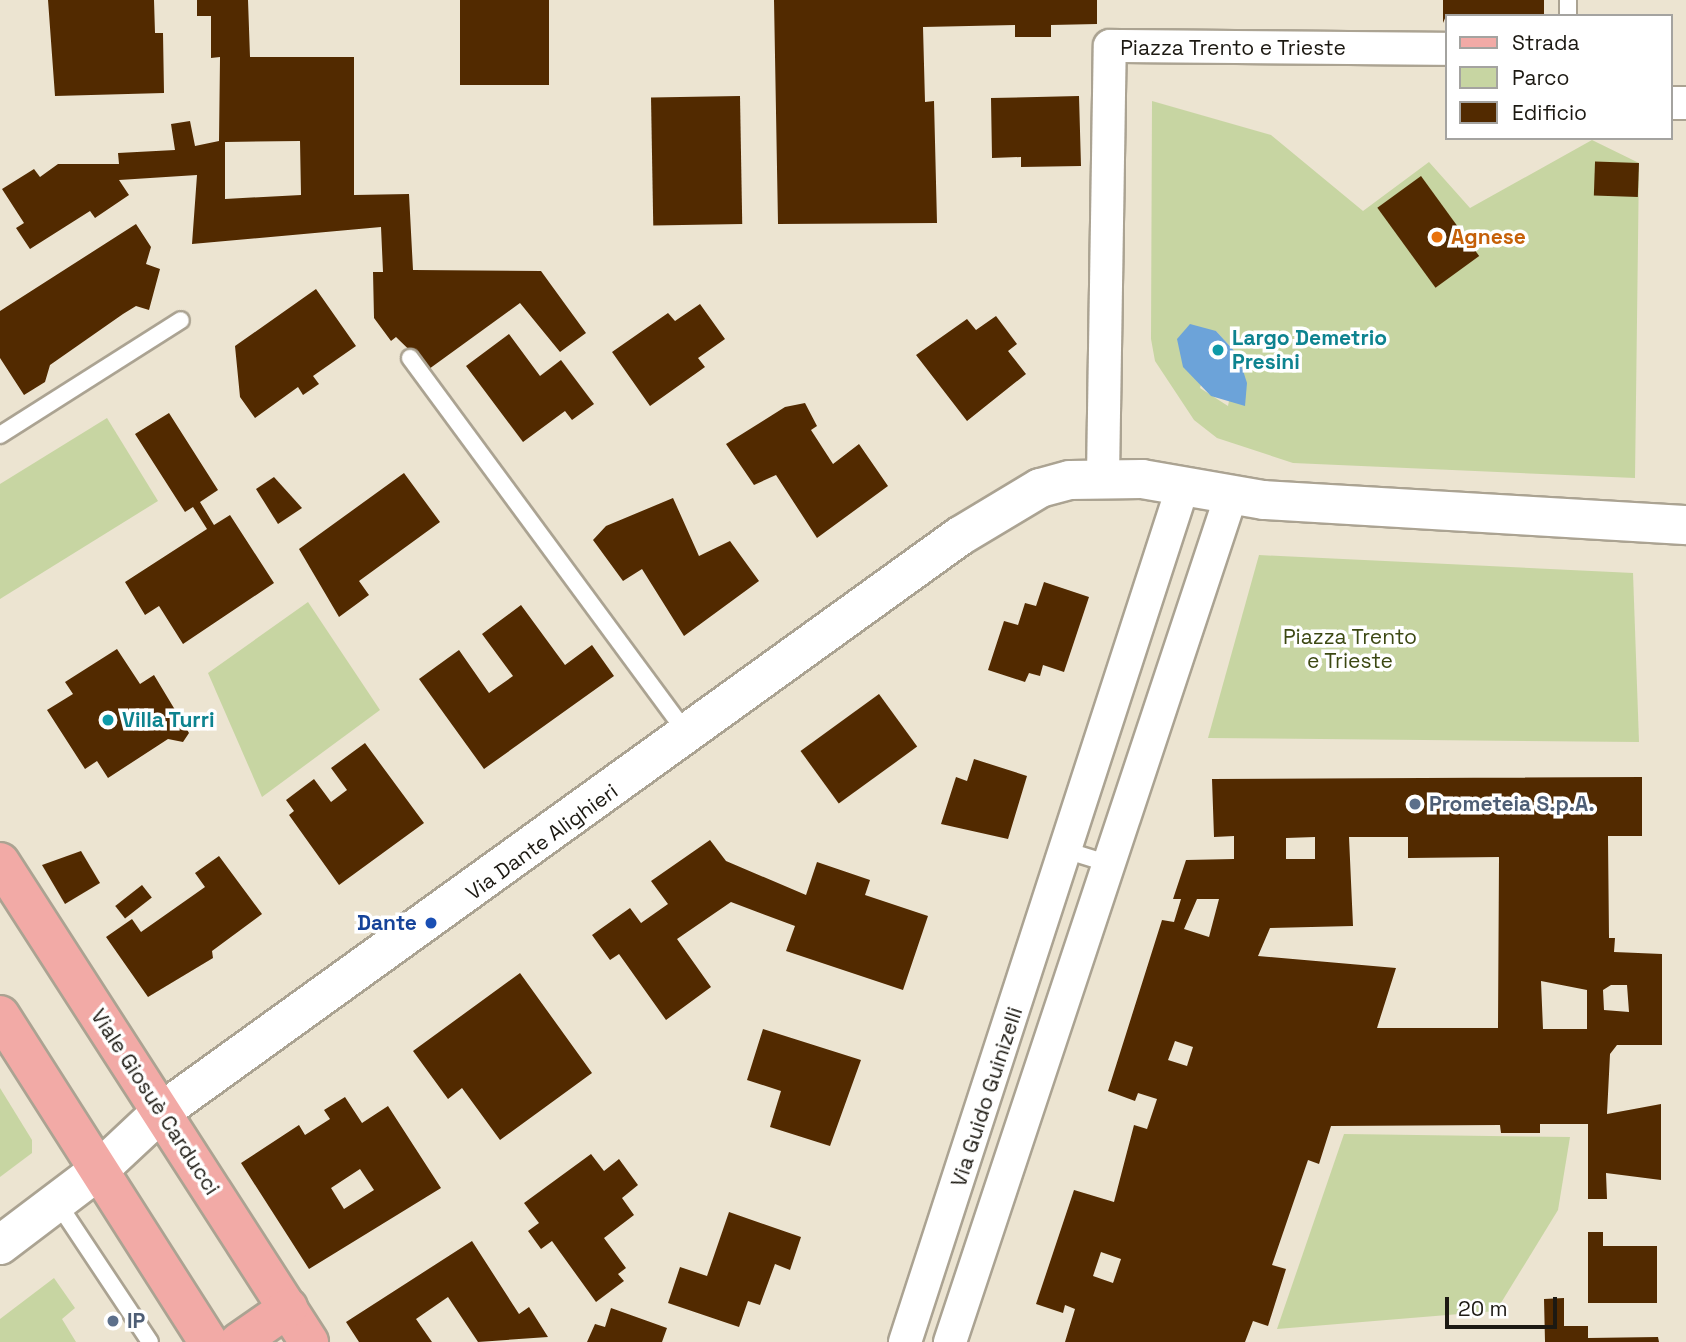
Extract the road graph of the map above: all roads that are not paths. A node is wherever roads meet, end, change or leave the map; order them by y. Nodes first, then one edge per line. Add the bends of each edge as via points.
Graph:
1 (1444, 48) edge
2 (181, 320) dead end
3 (410, 358) dead end
4 (0, 435) edge
5 (1103, 477) junction
6 (1183, 486) junction
7 (1231, 496) junction
8 (1686, 525) edge
9 (688, 735) junction
10 (1068, 851) junction
11 (0, 862) edge
12 (1110, 864) junction
13 (0, 1015) edge
14 (161, 1112) junction
15 (99, 1170) junction
16 (57, 1202) junction
17 (0, 1245) edge
18 (288, 1308) junction
19 (150, 1342) edge
20 (208, 1342) edge
21 (239, 1342) edge
22 (309, 1342) edge
23 (905, 1342) edge
24 (950, 1342) edge

1 - 5 street, Piazza Trento e Trieste via 1110,46
2 - 4 lane
3 - 9 lane
5 - 6 street
5 - 9 street, Via Dante Alighieri via 1041,488 1006,504
6 - 7 street
6 - 10 street, Via Guido Guinizelli
7 - 8 street
7 - 12 street, Via Guido Guinizelli
9 - 14 street, Via Dante Alighieri
10 - 12 lane
10 - 23 street, Via Guido Guinizelli
11 - 14 main road, Viale Giosuè Carducci
12 - 24 street, Via Guido Guinizelli
13 - 15 main road
14 - 15 street, Via Dante Alighieri
14 - 18 main road, Viale Giosuè Carducci
15 - 16 street, Via Dante Alighieri
15 - 20 main road
16 - 17 street, Via Dante Alighieri
16 - 19 lane
18 - 21 main road
18 - 22 main road, Viale Giosuè Carducci

